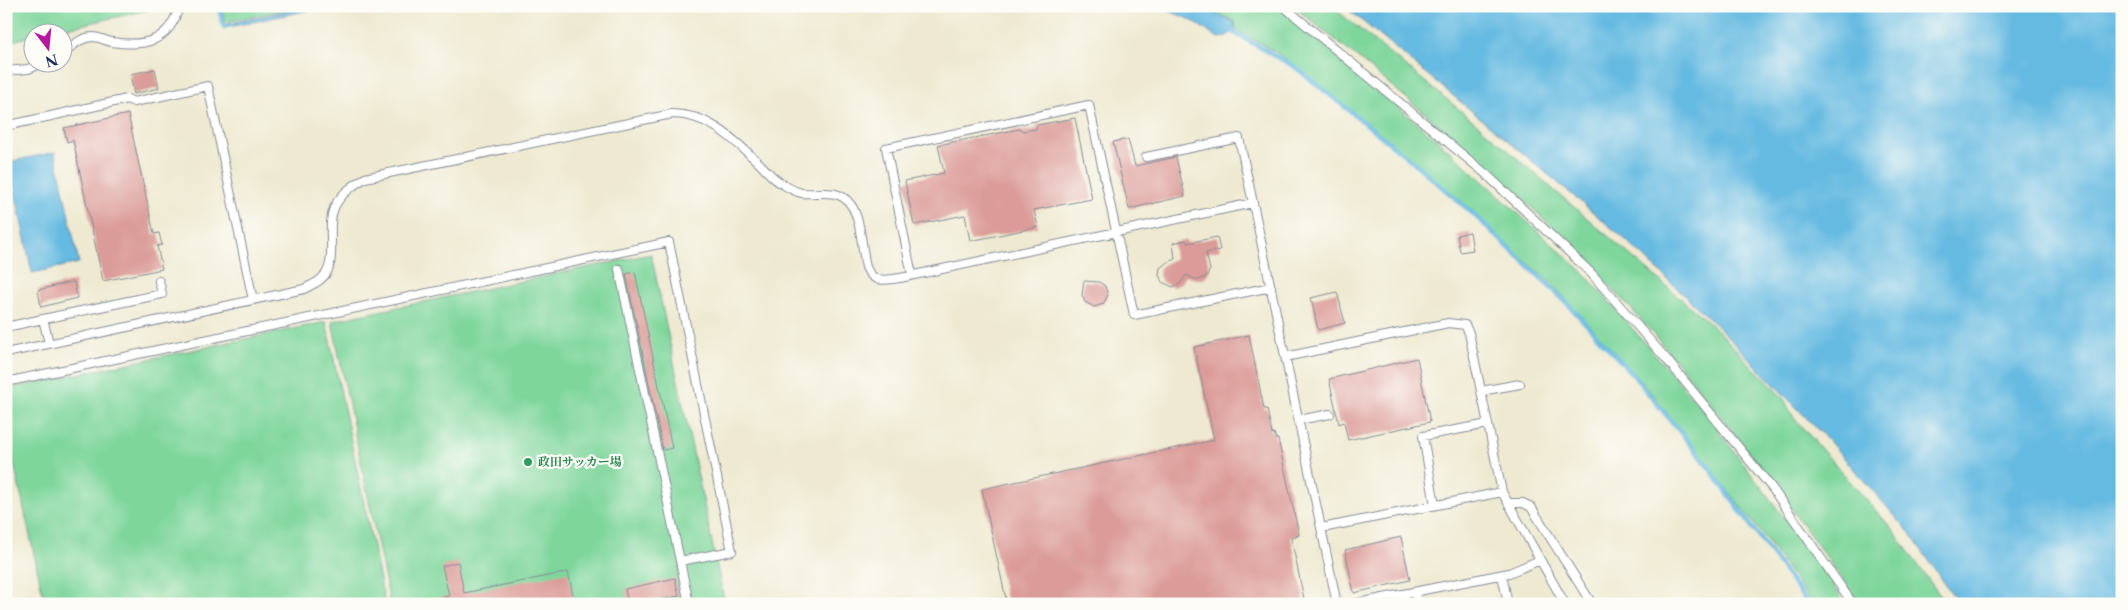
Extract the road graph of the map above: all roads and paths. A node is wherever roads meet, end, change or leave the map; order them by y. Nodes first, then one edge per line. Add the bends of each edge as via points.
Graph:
1 (179, 6) edge
2 (1283, 6) edge
3 (86, 29) dead end
4 (88, 38) junction
5 (72, 47) edge
6 (22, 70) edge
7 (6, 71) edge
8 (6, 126) edge
9 (1146, 157) dead end
10 (1253, 203) junction
11 (1116, 232) junction
12 (619, 269) dead end
13 (912, 275) junction
14 (159, 281) dead end
15 (1271, 287) junction
16 (253, 300) junction
17 (43, 319) junction
18 (6, 327) edge
19 (49, 343) junction
20 (6, 353) edge
21 (1286, 357) junction
22 (6, 382) edge
23 (1520, 384) dead end
24 (1481, 391) junction
25 (1330, 414) dead end
26 (1299, 420) junction
27 (1488, 424) junction
28 (1502, 492) junction
29 (1508, 503) junction
30 (1435, 505) junction
31 (1322, 528) junction
32 (1540, 560) junction
33 (680, 561) junction
34 (1502, 575) junction
35 (1415, 592) junction
36 (689, 604) edge
37 (1337, 604) edge
38 (1353, 604) edge
39 (1417, 604) edge
40 (1508, 604) edge
41 (1565, 604) edge
42 (1592, 604) edge
43 (1853, 604) edge

1 - 4 lane via 172,24 153,41 127,44
2 - 43 lane via 1486,174 1591,273 1772,488
3 - 4 lane
4 - 5 lane
6 - 7 lane
8 - 16 lane via 127,99 134,102 208,86
9 - 10 lane via 1239,138
10 - 11 lane
10 - 15 lane
11 - 13 lane
11 - 13 lane via 1089,105 886,148
11 - 15 lane via 1134,315
12 - 33 lane
13 - 16 lane via 880,280 869,275 856,215 840,196 828,191 802,193 791,189 778,182 717,127 688,114 672,114 365,178 350,188 335,205 331,220 331,263 322,278 304,288
14 - 17 lane via 162,294
15 - 21 lane
16 - 19 lane
17 - 18 lane
17 - 19 lane
19 - 20 lane
21 - 24 lane via 1457,323 1465,325 1469,333
21 - 26 lane
22 - 33 lane via 669,242 732,551
23 - 24 lane
24 - 27 lane
25 - 26 lane
26 - 31 lane
27 - 28 lane
27 - 30 lane via 1423,436
28 - 29 lane
28 - 30 lane
29 - 32 lane
29 - 42 lane via 1523,502 1531,507
30 - 31 lane
31 - 37 lane
32 - 34 lane
32 - 41 lane
33 - 36 lane
34 - 35 lane
34 - 40 lane
35 - 38 lane
35 - 39 lane

